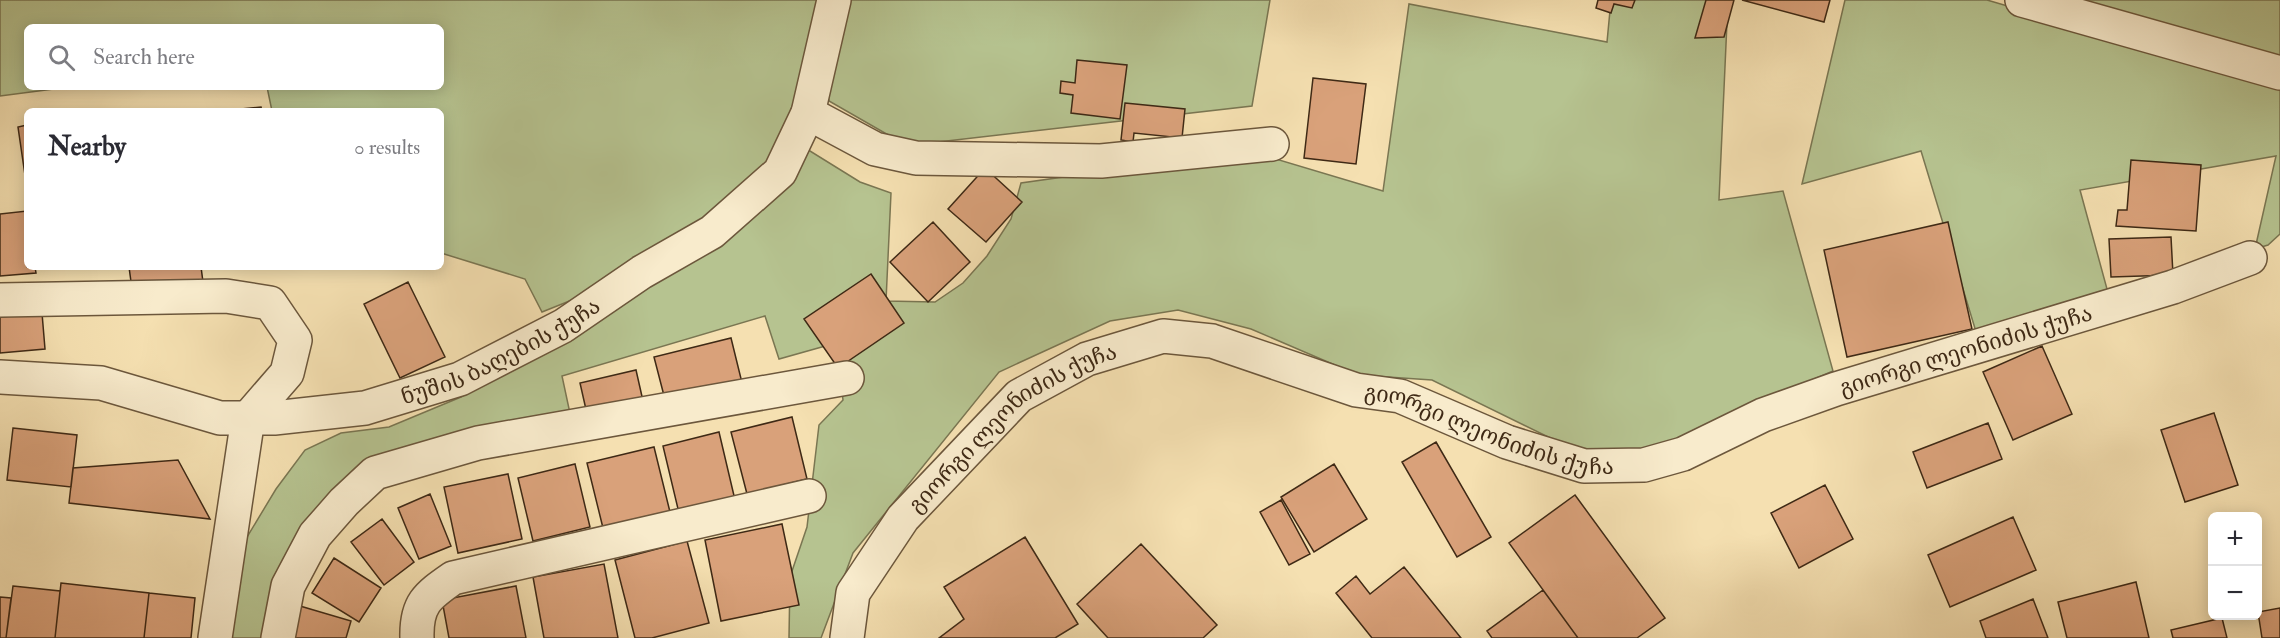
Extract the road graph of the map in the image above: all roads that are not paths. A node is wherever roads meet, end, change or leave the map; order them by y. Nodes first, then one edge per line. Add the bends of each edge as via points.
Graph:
1 (834, 0) edge
2 (2022, 0) edge
3 (2280, 73) edge
4 (808, 113) junction
5 (1272, 144) dead end
6 (2250, 258) dead end
7 (0, 300) edge
8 (0, 377) edge
9 (847, 378) dead end
10 (248, 418) junction
11 (809, 496) dead end
12 (215, 638) edge
13 (278, 638) edge
14 (417, 638) edge
15 (846, 638) edge

1 - 4 street, ნუშის ბაღების ქუჩა
2 - 3 street
4 - 5 street via 875,148 916,158 1101,161
4 - 10 street, ნუშის ბაღების ქუჩა via 780,172 712,232 642,272 562,326 460,379 365,408
6 - 15 street, გიორგი ლეონიძის ქუჩა via 2173,288 1836,389 1763,415 1683,454 1644,465 1584,466 1507,442 1400,396 1356,390 1212,340 1163,336 1087,359 1019,396 903,518 853,593
7 - 10 street via 226,296 270,303 295,340 286,373
8 - 10 street, ნუშის ბაღების ქუჩა via 101,383 220,418
9 - 13 street via 478,442 375,473 315,535 288,586
10 - 12 street
11 - 14 street via 453,578 419,608

